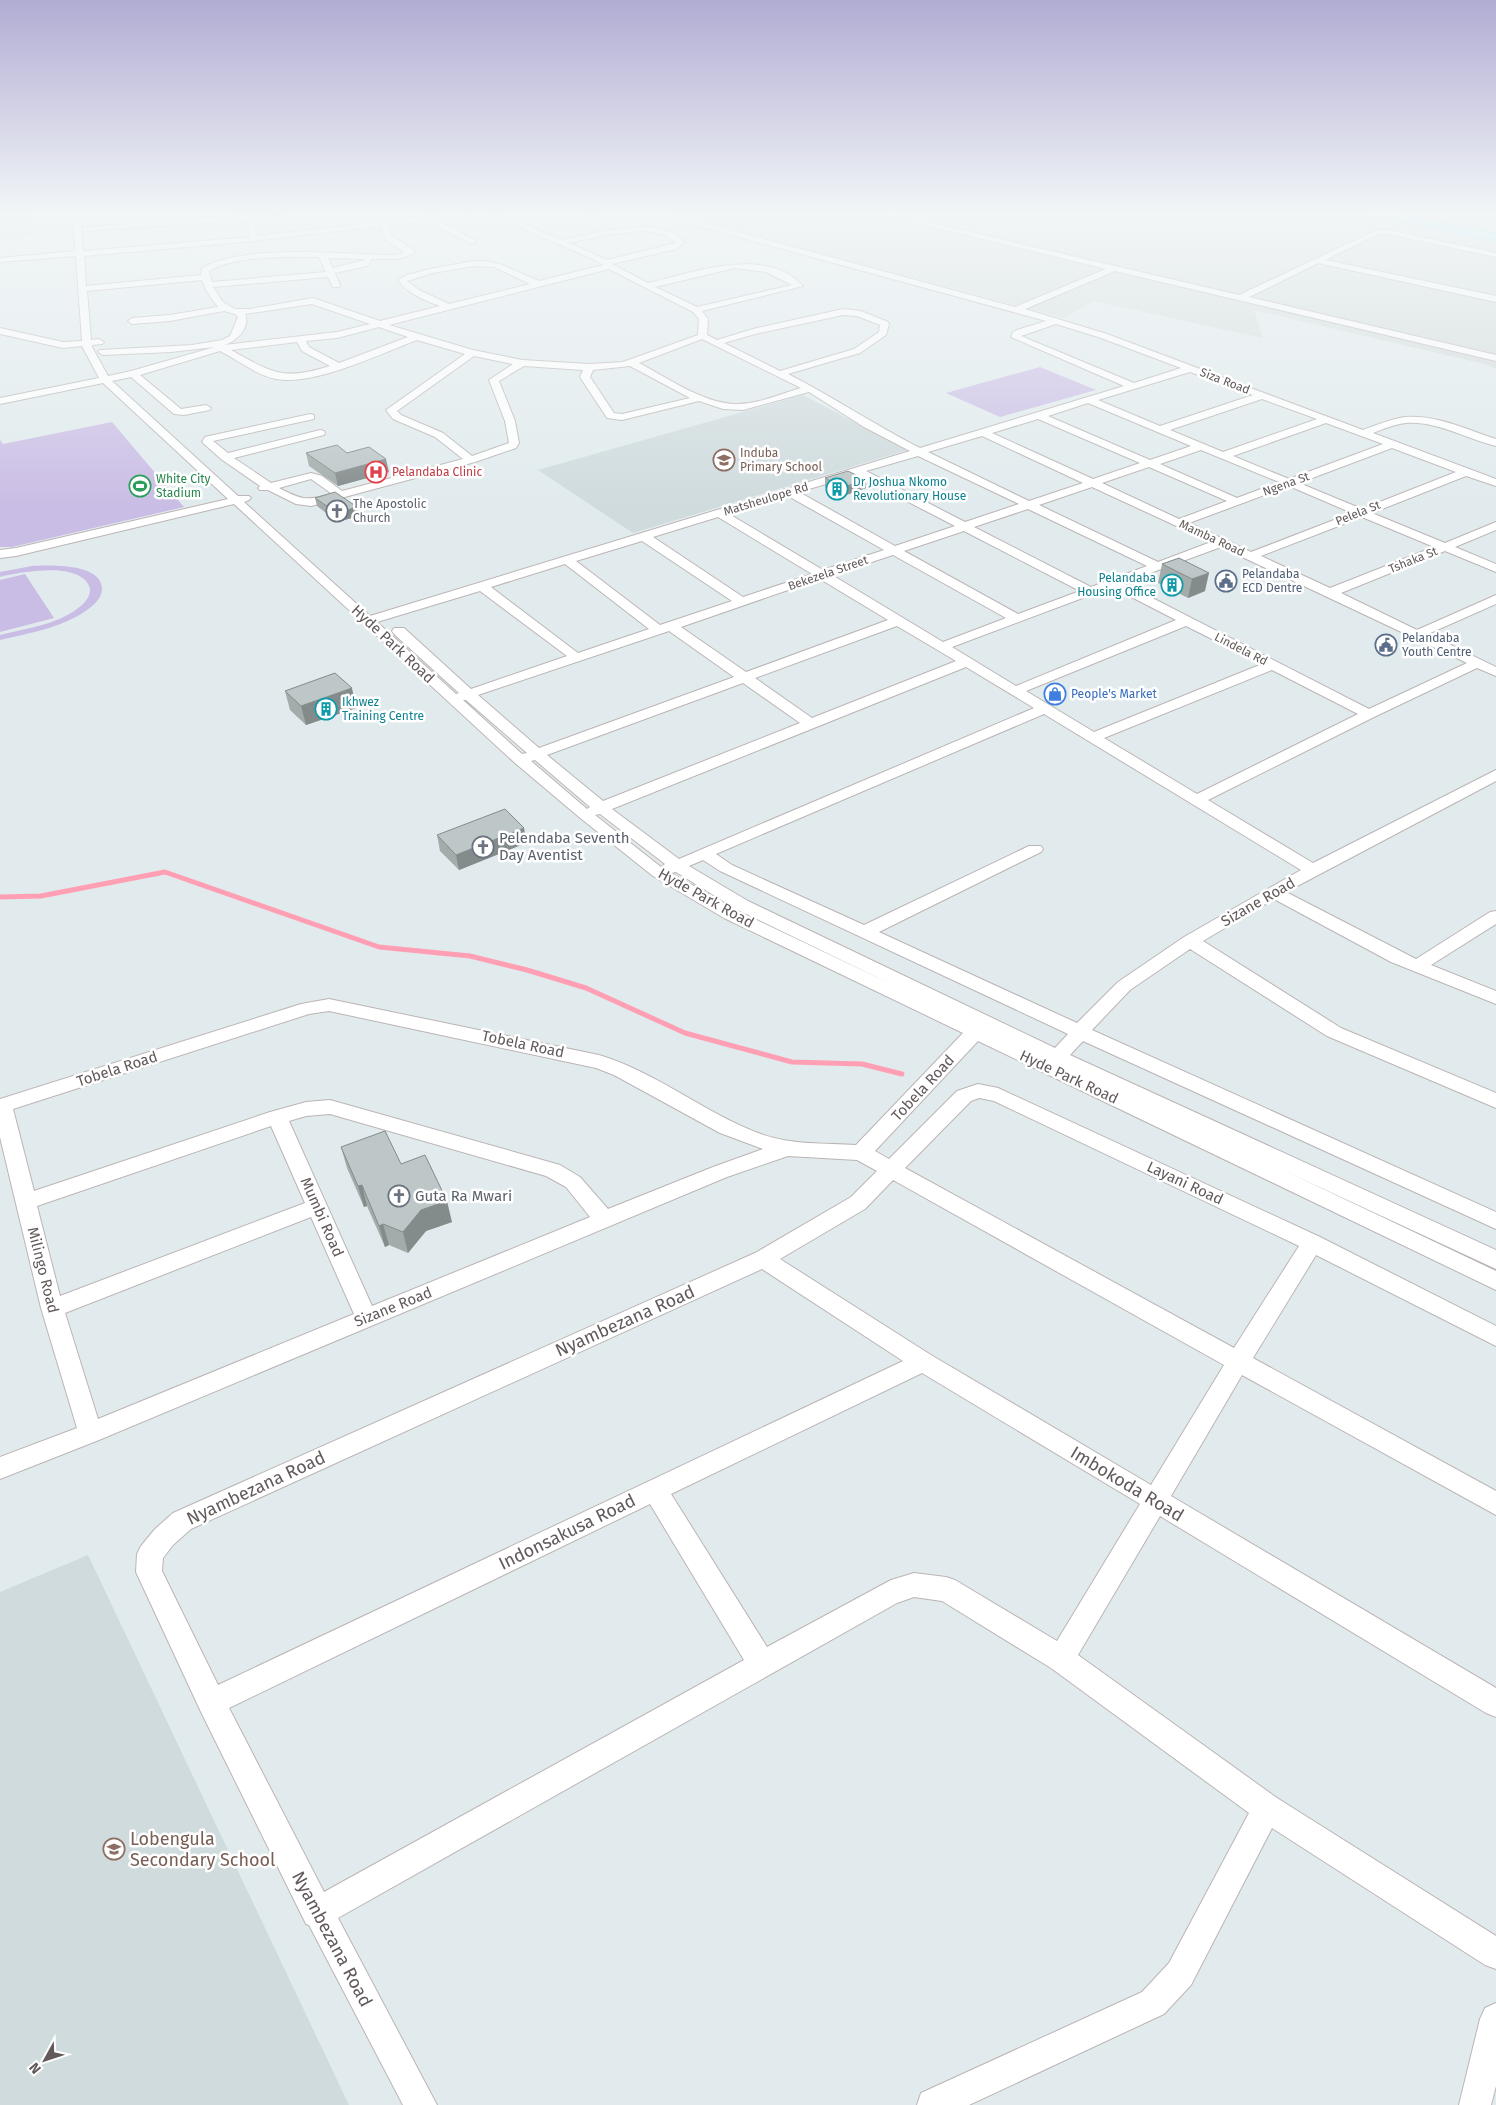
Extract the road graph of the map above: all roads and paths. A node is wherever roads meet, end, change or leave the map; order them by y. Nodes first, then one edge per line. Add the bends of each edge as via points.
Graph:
1 (91, 311) edge
2 (209, 311) edge
3 (235, 311) edge
4 (248, 311) edge
5 (342, 311) edge
6 (431, 311) edge
7 (697, 311) edge
8 (1020, 311) edge
9 (1296, 311) edge
10 (239, 313) junction
11 (132, 321) dead end
12 (1056, 321) junction
13 (377, 325) junction
14 (0, 331) edge
15 (702, 336) junction
16 (416, 337) junction
17 (300, 339) junction
18 (716, 342) junction
19 (96, 346) junction
20 (221, 348) junction
21 (472, 353) junction
22 (1496, 358) edge
23 (522, 363) junction
24 (631, 363) junction
25 (338, 366) junction
26 (589, 367) junction
27 (1192, 368) junction
28 (779, 374) junction
29 (119, 377) junction
30 (1134, 386) junction
31 (810, 389) junction
32 (1264, 395) junction
33 (701, 398) junction
34 (0, 400) edge
35 (1089, 400) junction
36 (206, 408) dead end
37 (1038, 415) junction
38 (310, 417) dead end
39 (1328, 419) junction
40 (1161, 429) junction
41 (982, 432) junction
42 (320, 433) dead end
43 (1364, 433) junction
44 (1496, 443) edge
45 (1393, 444) junction
46 (1202, 446) junction
47 (920, 452) junction
48 (1224, 455) junction
49 (226, 457) junction
50 (472, 460) junction
51 (1151, 463) junction
52 (857, 471) junction
53 (1466, 472) junction
54 (1290, 482) junction
55 (1092, 483) junction
56 (1496, 483) edge
57 (270, 486) junction
58 (790, 492) junction
59 (340, 495) junction
60 (242, 496) junction
61 (1238, 502) junction
62 (1029, 505) junction
63 (1360, 512) junction
64 (718, 513) junction
65 (1179, 523) junction
66 (964, 526) junction
67 (1496, 526) edge
68 (644, 536) junction
69 (1220, 542) junction
70 (1446, 547) junction
71 (895, 550) junction
72 (0, 554) edge
73 (1251, 556) junction
74 (567, 560) junction
75 (1157, 566) junction
76 (1496, 568) edge
77 (821, 575) junction
78 (1112, 583) junction
79 (482, 586) junction
80 (1090, 591) junction
81 (1330, 593) junction
82 (1496, 599) edge
83 (742, 602) junction
84 (375, 618) junction
85 (1017, 619) junction
86 (898, 621) junction
87 (1186, 621) junction
88 (665, 628) junction
89 (1418, 634) junction
90 (941, 647) junction
91 (576, 658) junction
92 (966, 662) junction
93 (1272, 665) junction
94 (1490, 668) edge
95 (743, 678) junction
96 (1015, 691) junction
97 (461, 697) junction
98 (1044, 709) junction
99 (1369, 714) junction
100 (809, 723) junction
101 (1092, 738) junction
102 (536, 754) junction
103 (520, 760) junction
104 (1496, 775) edge
105 (1196, 800) junction
106 (601, 807) junction
107 (584, 814) junction
108 (1035, 850) dead end
109 (704, 854) junction
110 (676, 866) junction
111 (1312, 870) junction
112 (659, 873) junction
113 (1275, 893) junction
114 (1496, 916) edge
115 (865, 932) junction
116 (1190, 941) junction
117 (1418, 966) junction
118 (1496, 998) edge
119 (980, 1026) junction
120 (1080, 1032) junction
121 (1053, 1062) junction
122 (1496, 1101) edge
123 (1, 1105) edge
124 (277, 1117) junction
125 (787, 1149) junction
126 (861, 1153) junction
127 (891, 1171) junction
128 (26, 1202) junction
129 (318, 1206) junction
130 (606, 1220) junction
131 (1496, 1221) edge
132 (1312, 1243) junction
133 (763, 1259) junction
134 (1496, 1260) edge
135 (1496, 1281) edge
136 (52, 1308) junction
137 (366, 1317) junction
138 (1496, 1337) edge
139 (923, 1362) junction
140 (1238, 1362) junction
141 (91, 1433) junction
142 (0, 1468) edge
143 (655, 1490) junction
144 (1156, 1502) junction
145 (1496, 1504) edge
146 (1061, 1659) junction
147 (762, 1664) junction
148 (210, 1702) junction
149 (1496, 1703) edge
150 (1267, 1808) junction
151 (318, 1913) junction
152 (1496, 1954) edge
153 (1496, 2019) edge
154 (421, 2105) edge
155 (933, 2105) edge
156 (1475, 2105) edge

1 - 19 street, Hyde Park Road
2 - 11 street
3 - 10 street
4 - 10 street
5 - 13 street
6 - 13 street
7 - 15 street via 704,318
8 - 12 street, Siza Road
9 - 22 street
10 - 19 street via 241,323 233,338 226,342 197,346
12 - 27 street, Siza Road
12 - 30 street via 1020,332 1016,337
13 - 16 street
13 - 17 street via 326,337
14 - 19 street via 48,344
15 - 18 street
15 - 24 street
16 - 21 street
16 - 25 street
17 - 20 street
17 - 25 street via 305,349
18 - 28 street
18 - 28 street via 843,312 858,313 885,324 883,333 862,349
19 - 29 street, Hyde Park Road via 92,360
20 - 25 street via 282,377 303,376
20 - 29 street
21 - 23 street
21 - 50 street via 391,410 397,417 439,435
23 - 26 street
23 - 50 street via 494,380 510,421 514,443
24 - 26 street
24 - 33 street
26 - 33 street via 585,377 611,416 622,417
27 - 30 street, Matsheulope Rd
27 - 32 street, Siza Road
28 - 31 street
29 - 34 street
29 - 36 street via 178,412
29 - 60 street, Hyde Park Road
30 - 35 street, Matsheulope Rd
31 - 33 street via 743,407 721,406
31 - 47 street
32 - 39 street, Siza Road
32 - 40 street
35 - 37 street, Matsheulope Rd
35 - 40 street
37 - 41 street, Matsheulope Rd
37 - 51 street
38 - 49 street via 207,441
39 - 43 street, Siza Road
39 - 48 street
40 - 46 street
41 - 47 street, Matsheulope Rd
41 - 55 street, Mamba Road
42 - 49 street
43 - 44 street via 1402,420 1412,420
43 - 45 street, Siza Road
45 - 53 street, Siza Road
45 - 54 street, Ngena St
46 - 48 street
46 - 51 street, Bekezela Street
47 - 52 street, Matsheulope Rd
47 - 62 street
48 - 54 street
49 - 57 street
50 - 59 street
51 - 55 street, Bekezela Street
51 - 61 street
52 - 58 street, Matsheulope Rd
52 - 66 street
53 - 56 street, Siza Road
53 - 63 street, Pelela St
54 - 61 street, Ngena St
54 - 63 street
55 - 62 street, Bekezela Street
55 - 65 street, Mamba Road
57 - 59 street via 306,503
57 - 59 street via 311,476
57 - 60 street
58 - 64 street, Matsheulope Rd
58 - 71 street
60 - 72 street
60 - 84 street, Hyde Park Road
61 - 65 street, Ngena St
62 - 66 street, Bekezela Street
62 - 75 street
63 - 70 street
63 - 73 street, Pelela St
64 - 68 street, Matsheulope Rd
64 - 77 street
65 - 69 street, Mamba Road
66 - 71 street, Bekezela Street
66 - 80 street
67 - 70 street, Tshaka St
68 - 74 street, Matsheulope Rd
68 - 83 street
69 - 73 street, Mamba Road
69 - 75 street
70 - 76 street
70 - 81 street, Tshaka St
71 - 77 street, Bekezela Street
71 - 85 street
73 - 81 street, Mamba Road
74 - 79 street, Matsheulope Rd
74 - 88 street
75 - 78 street
77 - 83 street, Bekezela Street
77 - 86 street
78 - 80 street
78 - 87 street, Lindela Rd
79 - 84 street, Matsheulope Rd
79 - 91 street
80 - 85 street
81 - 89 street, Mamba Road
82 - 89 street
83 - 88 street, Bekezela Street
84 - 97 street, Hyde Park Road
85 - 90 street
86 - 90 street
86 - 95 street
87 - 93 street, Lindela Rd
87 - 96 street
88 - 91 street, Bekezela Street
88 - 95 street
89 - 94 street, Mamba Road
90 - 92 street
91 - 97 street, Bekezela Street
92 - 96 street
92 - 100 street
93 - 99 street, Lindela Rd
93 - 101 street
94 - 99 street
95 - 100 street
95 - 102 street
96 - 98 street
97 - 102 street, Hyde Park Road
97 - 103 street, Hyde Park Road
98 - 101 street
98 - 109 street
99 - 105 street
100 - 106 street
101 - 105 street
102 - 103 street
102 - 106 street, Hyde Park Road
103 - 107 street, Hyde Park Road
104 - 111 street, Sizane Road
105 - 111 street
106 - 107 street
106 - 110 street, Hyde Park Road
107 - 112 street, Hyde Park Road
108 - 115 street
109 - 110 street
109 - 115 street via 726,868
110 - 112 street
110 - 119 street, Hyde Park Road via 742,905
111 - 113 street, Sizane Road
112 - 119 street, Hyde Park Road via 730,914
113 - 116 street, Sizane Road
113 - 117 street
114 - 117 street
115 - 120 street
116 - 120 street, Sizane Road via 1124,986
116 - 122 street via 1334,1032
117 - 118 street
119 - 121 street, Hyde Park Road
119 - 126 street, Tobela Road
120 - 121 street, Sizane Road
120 - 131 street
121 - 134 street, Hyde Park Road
121 - 135 street, Hyde Park Road
123 - 125 street, Tobela Road via 307,1008 329,1005 599,1062 621,1070 727,1128
123 - 128 street, Milingo Road
124 - 128 street
124 - 129 street, Mumbi Road
124 - 130 street via 330,1106 553,1170 572,1182
125 - 126 street, Tobela Road
125 - 130 street, Sizane Road via 720,1172
126 - 127 street
127 - 132 street, Layani Road via 964,1096 978,1091 987,1092
127 - 133 street, Nyambezana Road via 858,1203
127 - 140 street
128 - 136 street, Milingo Road
129 - 136 street
129 - 137 street, Mumbi Road
130 - 137 street, Sizane Road
132 - 138 street, Layani Road
132 - 140 street
133 - 139 street, Imbokoda Road
133 - 148 street, Nyambezana Road via 182,1521 150,1554 149,1572
136 - 141 street, Milingo Road
137 - 141 street, Sizane Road
139 - 143 street, Indonsakusa Road
139 - 144 street, Imbokoda Road
140 - 144 street
140 - 145 street
141 - 142 street, Sizane Road
143 - 147 street
143 - 148 street, Indonsakusa Road
144 - 146 street
144 - 149 street, Imbokoda Road
146 - 147 street via 946,1589 914,1585 891,1592
146 - 150 street
147 - 151 street
148 - 151 street, Nyambezana Road
150 - 152 street
150 - 155 street via 1180,1974 1153,2004
151 - 154 street, Nyambezana Road
153 - 156 street

